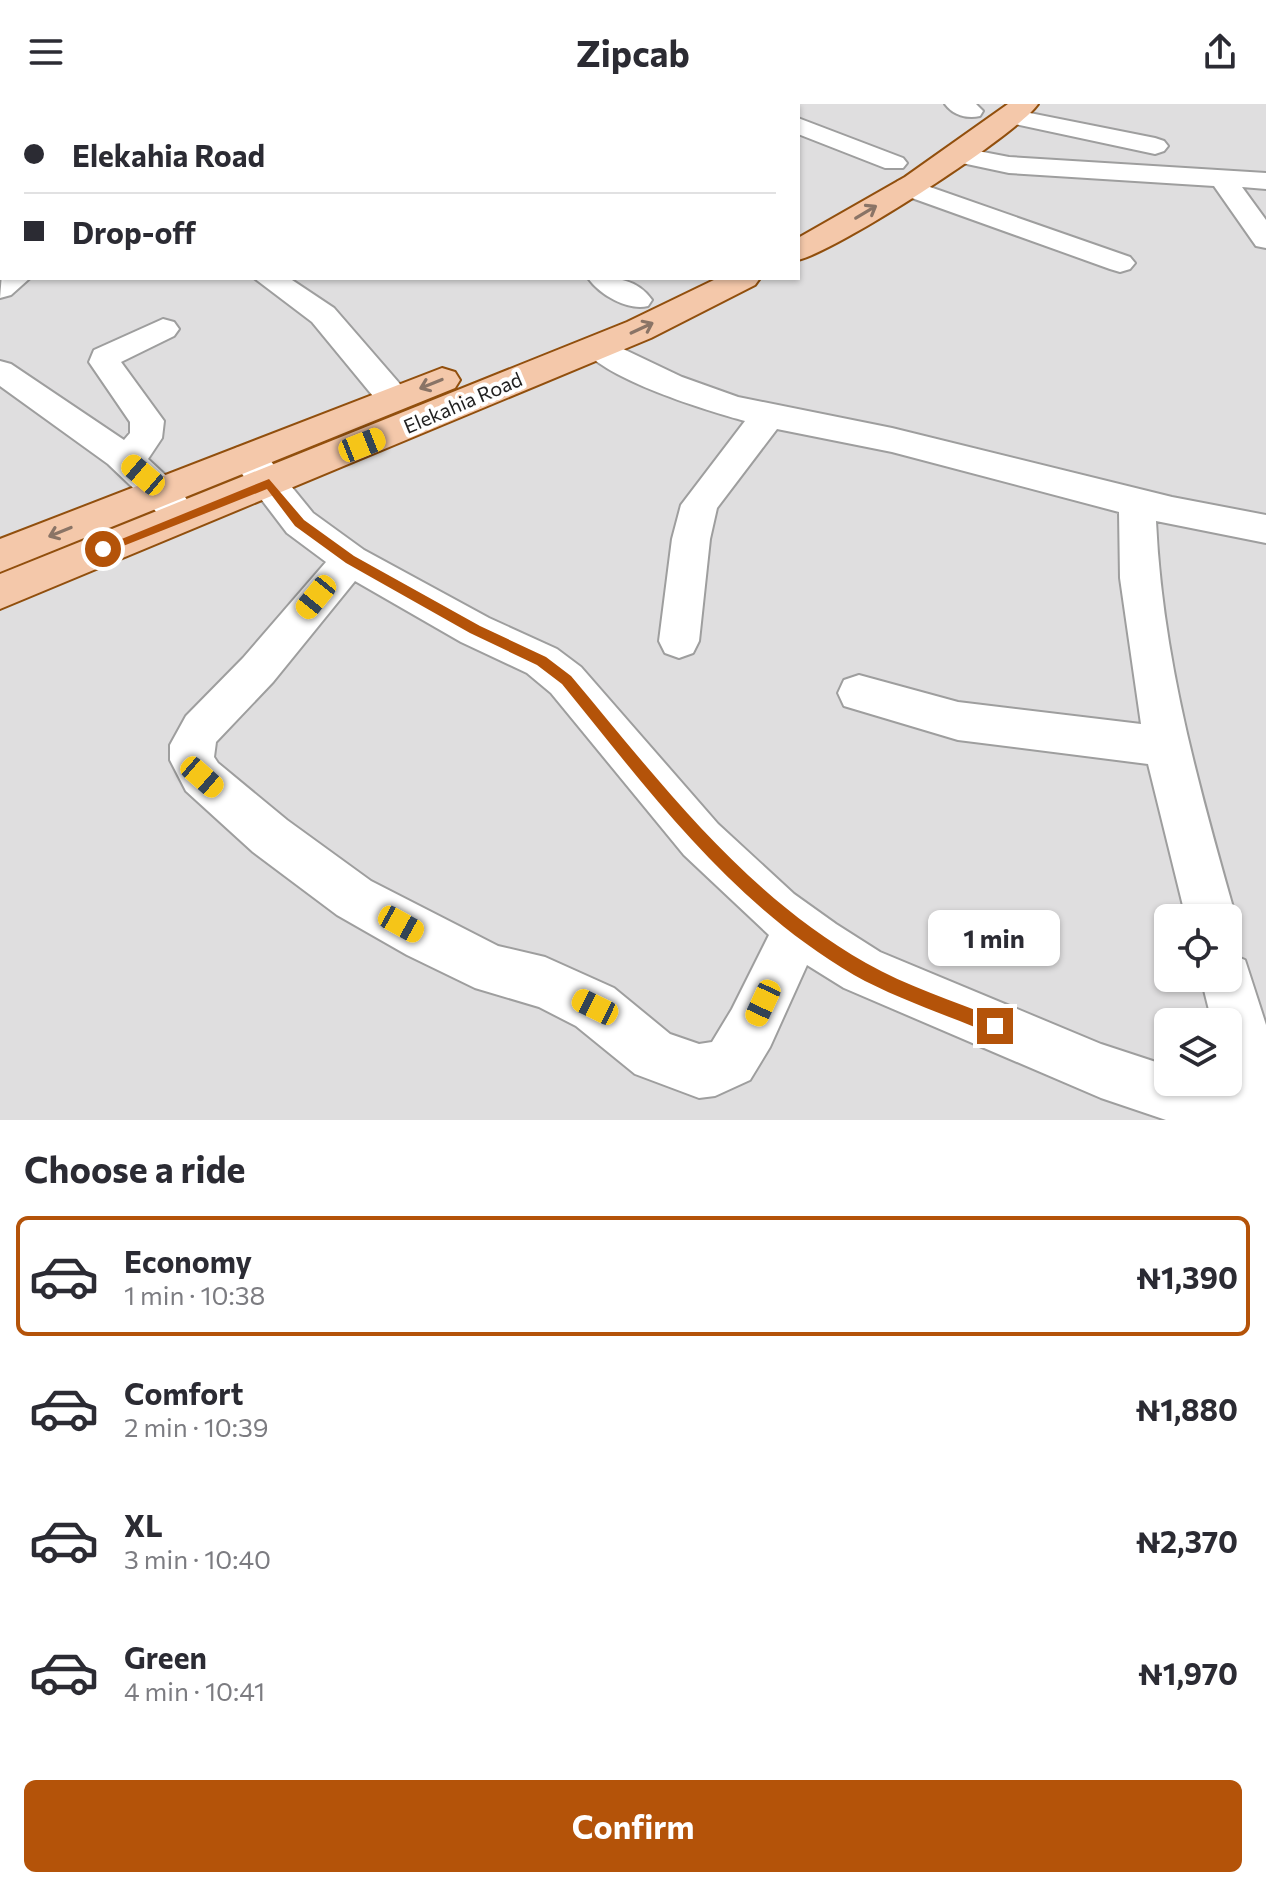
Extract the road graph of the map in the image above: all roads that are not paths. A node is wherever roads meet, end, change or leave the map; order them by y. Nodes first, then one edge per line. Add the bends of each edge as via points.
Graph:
1 (1017, 110) edge
2 (800, 126) edge
3 (1155, 146) dead end
4 (957, 155) junction
5 (906, 166) junction
6 (866, 179) dead end
7 (1223, 179) junction
8 (1266, 181) edge
9 (1266, 240) edge
10 (800, 249) edge
11 (1120, 263) dead end
12 (272, 280) edge
13 (606, 280) edge
14 (680, 280) edge
15 (740, 280) edge
16 (637, 300) junction
17 (163, 329) dead end
18 (598, 347) junction
19 (0, 371) edge
20 (394, 399) junction
21 (769, 415) junction
22 (125, 459) junction
23 (258, 470) junction
24 (172, 504) junction
25 (1137, 505) junction
26 (1266, 529) edge
27 (0, 556) edge
28 (350, 560) junction
29 (0, 592) edge
30 (679, 641) dead end
31 (859, 693) dead end
32 (1166, 747) junction
33 (1207, 904) edge
34 (798, 929) junction
35 (1231, 992) edge
36 (1249, 1120) edge
37 (1265, 1120) edge

1 - 3 street
1 - 4 main road
2 - 5 street
4 - 5 main road
4 - 7 street via 1009,165
5 - 6 main road
10 -> 5 main road
5 - 11 street
7 - 8 street
7 - 9 street
12 - 20 street via 323,315
13 - 16 street
14 - 16 main road, Elekahia Road
18 -> 15 main road, Elekahia Road
16 -> 20 main road, Elekahia Road
17 - 22 street via 105,357 147,421 148,438
18 - 21 street via 633,369 692,393
18 - 23 main road, Elekahia Road
19 - 22 street
20 - 23 main road, Elekahia Road
21 - 25 street via 889,439
21 - 30 street via 699,505
22 - 24 street
23 - 24 main road, Elekahia Road
23 - 28 street via 300,523
24 -> 27 main road, Elekahia Road
24 - 29 main road, Elekahia Road
25 - 26 street
25 - 32 street via 1139,578
28 - 34 street via 542,661 566,680 705,847
28 - 34 street via 192,745 192,760 202,777 270,836 354,898 401,924 493,970 545,983 595,1007 654,1055 699,1071 731,1061
31 - 32 street via 958,721
32 - 33 street
34 - 36 street via 862,970 918,994 1101,1071
35 - 37 street

